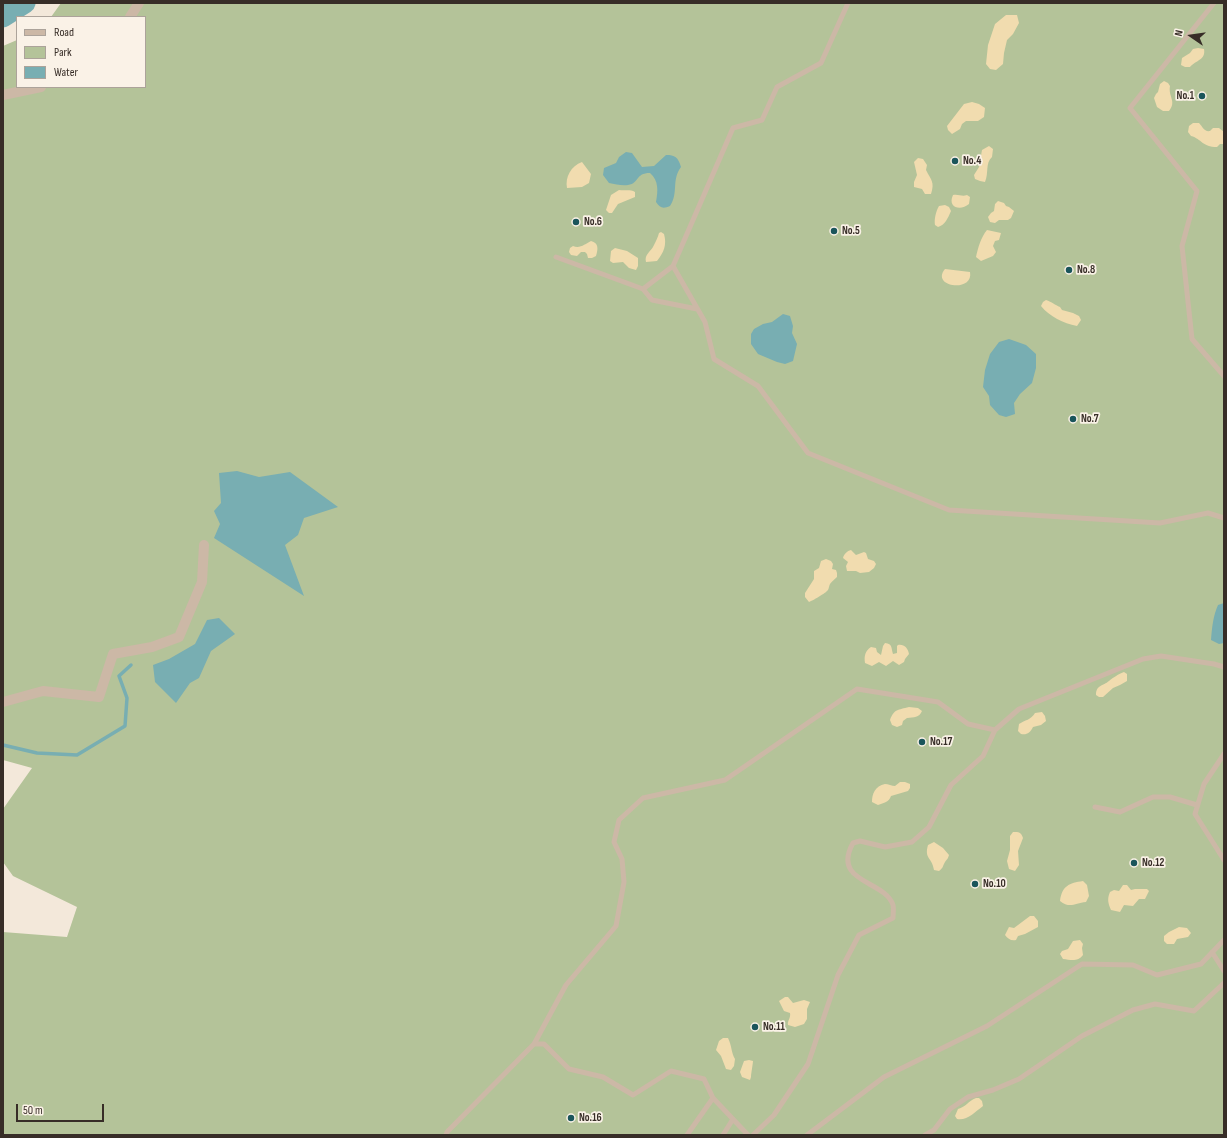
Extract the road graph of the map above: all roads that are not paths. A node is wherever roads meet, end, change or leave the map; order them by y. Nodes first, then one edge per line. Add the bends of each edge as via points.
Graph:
1 (139, 3) edge
2 (848, 3) edge
3 (1214, 3) edge
4 (131, 16) edge
5 (36, 88) edge
6 (3, 95) edge
7 (556, 257) dead end
8 (673, 266) junction
9 (643, 289) junction
10 (697, 309) junction
11 (1224, 376) edge
12 (1224, 518) edge
13 (204, 545) dead end
14 (1224, 667) edge
15 (3, 702) edge
16 (995, 730) junction
17 (1224, 754) edge
18 (1197, 805) junction
19 (1095, 807) dead end
20 (1224, 860) edge
21 (1224, 940) edge
22 (1212, 952) junction
23 (1224, 971) edge
24 (1224, 982) edge
25 (534, 1044) junction
26 (713, 1098) junction
27 (733, 1119) junction
28 (446, 1135) edge
29 (687, 1135) edge
30 (723, 1135) edge
31 (748, 1135) edge
32 (753, 1135) edge
33 (807, 1135) edge
34 (925, 1135) edge

1 - 4 street
2 - 8 lane via 820,63 776,87 762,120 733,128
3 - 11 lane via 1130,108 1197,191 1182,246 1192,339
5 - 6 street
7 - 9 lane
8 - 9 lane
8 - 10 lane
9 - 10 lane via 652,300
10 - 12 lane via 705,322 714,359 758,386 808,453 949,510 1160,523 1208,513
13 - 15 street via 202,582 179,637 152,647 113,654 99,697 43,691
14 - 16 lane via 1161,656 1143,659 1018,709
16 - 25 lane via 968,724 938,702 858,689 725,780 643,798 619,820 614,842 622,859 624,882 616,926 566,985
16 - 32 lane via 983,756 951,785 929,827 912,842 885,847 860,841 853,843 848,853 849,865 854,875 887,895 894,906 893,918 859,935 838,975 808,1064 774,1115
17 - 18 lane via 1204,784
18 - 19 lane via 1170,797 1153,797 1120,812
18 - 20 lane via 1194,814
21 - 22 lane
22 - 23 lane
22 - 33 lane via 1201,964 1157,975 1133,965 1082,964 987,1026 884,1077
24 - 34 lane via 1194,1011 1155,1004 1133,1010 1082,1036 1018,1079 968,1097 950,1109 934,1130
25 - 26 lane via 544,1044 569,1069 603,1077 633,1095 671,1071 704,1079
25 - 28 lane
26 - 27 lane
26 - 29 lane
27 - 30 lane
27 - 31 lane

